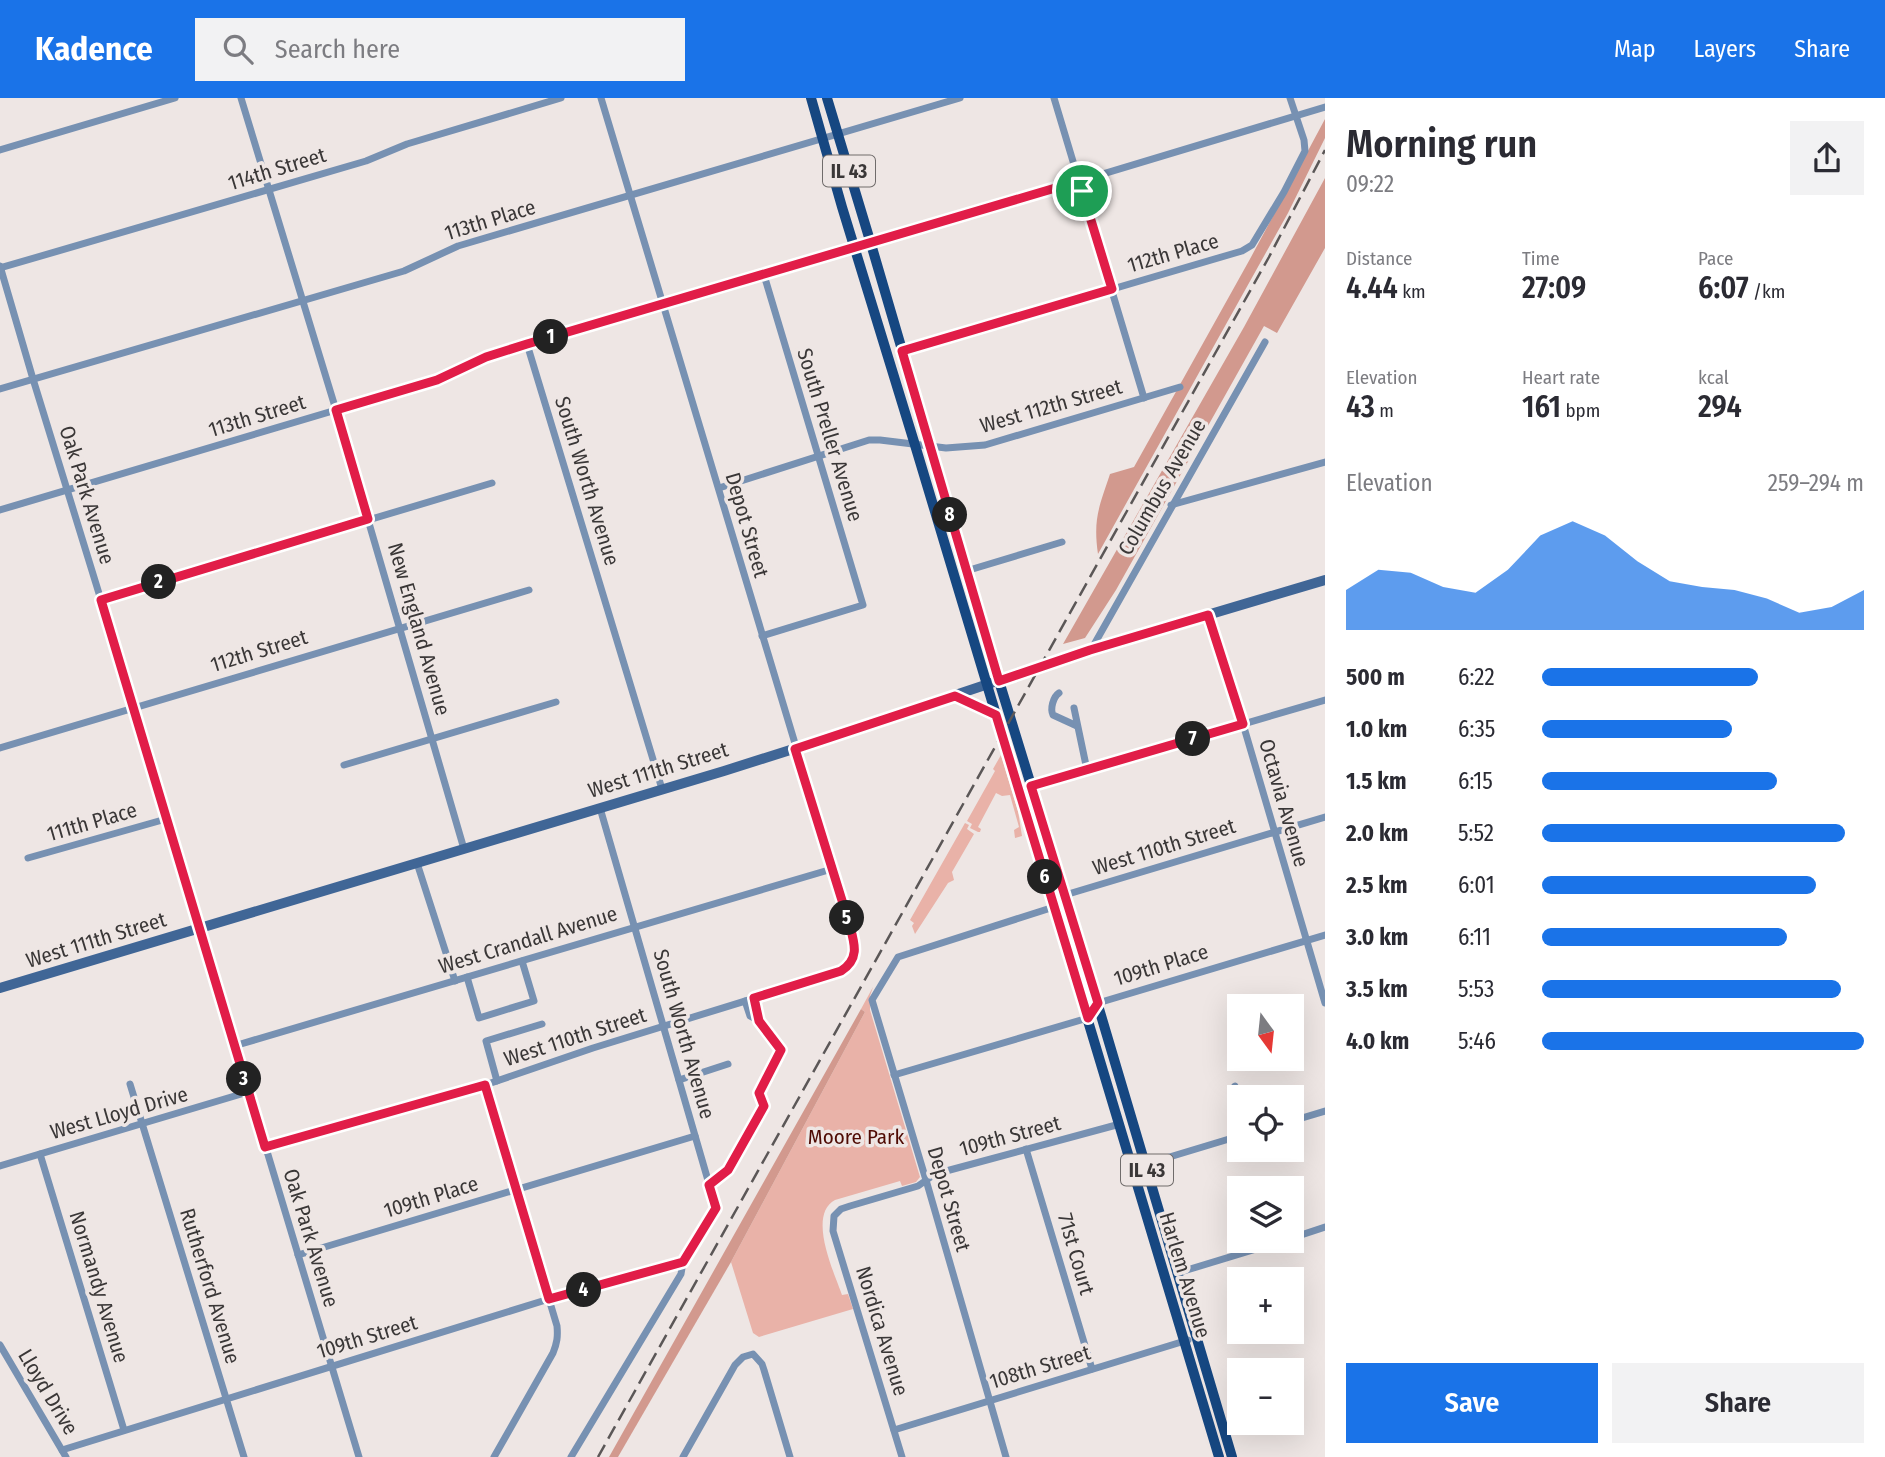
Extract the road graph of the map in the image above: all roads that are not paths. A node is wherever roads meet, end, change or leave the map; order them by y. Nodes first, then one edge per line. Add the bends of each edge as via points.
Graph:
1 (175, 98) edge
2 (241, 98) edge
3 (561, 98) edge
4 (601, 98) edge
5 (811, 98) edge
6 (827, 98) edge
7 (960, 98) edge
8 (1054, 98) edge
9 (1290, 98) edge
10 (1325, 107) edge
11 (1296, 116) junction
12 (838, 134) junction
13 (822, 139) junction
14 (0, 150) edge
15 (1079, 181) junction
16 (269, 190) junction
17 (630, 196) junction
18 (871, 244) junction
19 (854, 249) junction
20 (0, 267) edge
21 (764, 275) junction
22 (1112, 289) junction
23 (302, 300) junction
24 (663, 304) junction
25 (1265, 342) dead end
26 (527, 344) junction
27 (902, 351) junction
28 (33, 379) junction
29 (1180, 387) dead end
30 (0, 389) edge
31 (1144, 398) junction
32 (336, 410) junction
33 (915, 445) junction
34 (930, 447) junction
35 (818, 457) junction
36 (1325, 462) edge
37 (492, 483) dead end
38 (719, 488) junction
39 (67, 491) junction
40 (1171, 505) junction
41 (0, 510) edge
42 (368, 519) junction
43 (1062, 542) dead end
44 (967, 571) junction
45 (954, 574) junction
46 (1325, 580) edge
47 (529, 590) dead end
48 (101, 600) junction
49 (1208, 615) junction
50 (401, 627) junction
51 (762, 636) junction
52 (1090, 650) junction
53 (993, 683) junction
54 (1059, 693) dead end
55 (955, 696) junction
56 (1325, 700) edge
57 (556, 702) dead end
58 (132, 707) junction
59 (1074, 708) dead end
60 (996, 715) junction
61 (1243, 724) junction
62 (1077, 726) junction
63 (432, 739) junction
64 (0, 748) edge
65 (795, 749) junction
66 (344, 765) dead end
67 (1087, 770) junction
68 (1031, 786) junction
69 (662, 789) junction
70 (600, 808) junction
71 (1325, 817) edge
72 (166, 818) junction
73 (1275, 832) junction
74 (464, 849) junction
75 (28, 858) dead end
76 (417, 863) junction
77 (832, 869) junction
78 (1065, 895) junction
79 (1054, 906) junction
80 (634, 927) junction
81 (199, 929) junction
82 (1325, 935) edge
83 (1307, 940) junction
84 (898, 957) joint
85 (522, 961) junction
86 (852, 962) joint
87 (467, 977) junction
88 (455, 981) junction
89 (0, 988) edge
90 (754, 998) junction
91 (746, 1001) junction
92 (1098, 1003) junction
93 (1325, 1003) edge
94 (1088, 1018) junction
95 (759, 1021) junction
96 (542, 1024) dead end
97 (663, 1027) junction
98 (234, 1046) junction
99 (728, 1064) dead end
100 (894, 1075) junction
101 (679, 1080) junction
102 (497, 1081) junction
103 (130, 1084) dead end
104 (485, 1085) junction
105 (248, 1092) junction
106 (1325, 1111) edge
107 (1304, 1117) edge
108 (143, 1124) junction
109 (1120, 1124) junction
110 (695, 1136) junction
111 (1227, 1140) edge
112 (265, 1147) junction
113 (1026, 1149) junction
114 (40, 1154) junction
115 (1145, 1164) junction
116 (0, 1166) edge
117 (1133, 1168) junction
118 (926, 1180) junction
119 (709, 1185) junction
120 (516, 1189) junction
121 (834, 1216) joint
122 (1325, 1227) edge
123 (1304, 1234) edge
124 (1243, 1253) edge
125 (298, 1255) junction
126 (683, 1262) junction
127 (1178, 1273) junction
128 (549, 1299) junction
129 (1196, 1337) junction
130 (1184, 1341) junction
131 (0, 1345) edge
132 (331, 1366) junction
133 (1091, 1369) junction
134 (226, 1399) junction
135 (989, 1401) junction
136 (124, 1430) junction
137 (894, 1430) junction
138 (64, 1453) edge
139 (244, 1457) edge
140 (359, 1457) edge
141 (494, 1457) edge
142 (571, 1457) edge
143 (683, 1457) edge
144 (790, 1457) edge
145 (902, 1457) edge
146 (1006, 1457) edge
147 (1219, 1457) edge
148 (1233, 1457) edge

1 - 14 street
2 - 16 street, New England Avenue
3 - 16 street, 114th Street
4 - 17 street, Depot Street
5 - 13 main road, Harlem Avenue / IL 43
6 - 12 main road, Harlem Avenue / IL 43
7 - 12 street, 113th Place
8 - 15 street
9 - 11 street
10 - 11 street, 113th Street
11 - 15 street, 113th Street
11 - 22 street, 112th Place via 1305,151 1252,245
12 - 13 street, 113th Place
12 - 18 main road, Harlem Avenue / IL 43
13 - 17 street, 113th Place
13 - 19 main road, Harlem Avenue / IL 43
15 - 18 street, 113th Street
15 - 22 street
16 - 20 street, 114th Street
16 - 23 street, New England Avenue
17 - 23 street, 113th Place via 458,246 404,271
17 - 24 street, Depot Street
18 - 19 street, 113th Street
18 - 27 main road, Harlem Avenue / IL 43
19 - 21 street, 113th Street
19 - 33 main road, Harlem Avenue / IL 43
20 - 28 street, Oak Park Avenue
21 - 24 street, 113th Street
21 - 35 street, South Preller Avenue
22 - 27 street, 112th Place
22 - 31 street
23 - 28 street, 113th Place
23 - 32 street, New England Avenue
24 - 26 street, 113th Street
24 - 38 street, Depot Street
25 - 40 street, Columbus Avenue
26 - 32 street, 113th Street via 437,380
26 - 69 street, South Worth Avenue
27 - 34 main road, Harlem Avenue / IL 43
28 - 30 street, 113th Place
28 - 39 street, Oak Park Avenue
29 - 31 street, West 112th Street
31 - 34 street, West 112th Street via 985,445
32 - 39 street, 113th Street
32 - 42 street, New England Avenue
33 - 34 street
33 - 35 street via 869,440
33 - 45 main road, Harlem Avenue / IL 43
34 - 44 main road, Harlem Avenue / IL 43
35 - 38 street
35 - 51 street, South Preller Avenue via 863,605
36 - 40 street
37 - 42 street
38 - 51 street, Depot Street
39 - 41 street, 113th Street
39 - 48 street, Oak Park Avenue
40 - 52 street, Columbus Avenue
42 - 48 street
42 - 50 street, New England Avenue
43 - 44 street
44 - 45 main road
44 - 53 main road, Harlem Avenue / IL 43
45 - 53 main road, Harlem Avenue / IL 43
46 - 49 main road, West 111th Street
47 - 50 street, 112th Street
48 - 58 street, Oak Park Avenue
49 - 52 main road, West 111th Street
49 - 61 street, Octavia Avenue
50 - 58 street, 112th Street
50 - 63 street, New England Avenue
51 - 65 street, Depot Street
52 - 53 main road, West 111th Street
53 - 55 main road, West 111th Street
53 - 60 main road, Harlem Avenue / IL 43
53 - 68 main road, Harlem Avenue / IL 43
54 - 62 street via 1054,698 1053,715
55 - 60 main road
55 - 65 main road, West 111th Street
56 - 61 street
57 - 63 street
58 - 64 street, 112th Street
58 - 72 street, Oak Park Avenue
59 - 62 street
60 - 79 main road, Harlem Avenue / IL 43
61 - 67 street
61 - 73 street, Octavia Avenue
62 - 67 street
63 - 66 street
63 - 74 street, New England Avenue
65 - 69 main road, West 111th Street
65 - 77 street, Depot Street
67 - 68 street
68 - 78 main road, Harlem Avenue / IL 43
69 - 70 main road, West 111th Street
70 - 74 main road, West 111th Street
70 - 80 street, South Worth Avenue
71 - 73 street, West 110th Street
72 - 75 street, 111th Place
72 - 81 street, Oak Park Avenue
73 - 78 street, West 110th Street
73 - 83 street, Octavia Avenue
74 - 76 main road, West 111th Street
76 - 81 main road, West 111th Street
76 - 88 street
77 - 80 street, West Crandall Avenue
77 - 86 street, Depot Street via 856,947
78 - 79 street, West 110th Street
78 - 92 main road, Harlem Avenue / IL 43
79 - 84 street, West 110th Street
79 - 94 main road, Harlem Avenue / IL 43
80 - 85 street, West Crandall Avenue
80 - 97 street, South Worth Avenue
81 - 89 main road, West 111th Street
81 - 98 street, Oak Park Avenue
82 - 83 street, 109th Place
83 - 92 street, 109th Place
83 - 93 street, Octavia Avenue
84 - 100 street, Depot Street via 872,1000
85 - 87 street, West Crandall Avenue
85 - 87 street via 534,1002 479,1018
86 - 90 street, West 110th Street via 836,973
87 - 88 street, West Crandall Avenue
88 - 98 street, West Crandall Avenue
90 - 91 street, West 110th Street
90 - 95 street
91 - 95 street via 750,1016
91 - 97 street, West 110th Street
92 - 94 street, 109th Place
92 - 115 main road, Harlem Avenue / IL 43
94 - 100 street
94 - 109 main road, Harlem Avenue / IL 43
95 - 119 street via 781,1050 759,1093 764,1106 728,1170
96 - 102 street via 486,1041
97 - 101 street, South Worth Avenue
97 - 102 street, West 110th Street
98 - 105 street, Oak Park Avenue
99 - 101 street
100 - 118 street, Depot Street
101 - 110 street, South Worth Avenue
102 - 104 street, West 110th Street
103 - 108 street, Rutherford Avenue
104 - 112 street, West 110th Street
104 - 120 street
105 - 108 street, West Lloyd Drive
105 - 112 street, Oak Park Avenue
106 - 107 street
108 - 114 street, West Lloyd Drive
108 - 134 street, Rutherford Avenue
109 - 113 street, 109th Street
109 - 117 main road, Harlem Avenue / IL 43
110 - 119 street, South Worth Avenue
110 - 120 street, 109th Place
111 - 115 street
112 - 125 street, Oak Park Avenue
113 - 118 street, 109th Street
113 - 133 street, 71st Court
114 - 116 street, West Lloyd Drive
114 - 136 street, Normandy Avenue
115 - 117 street
115 - 127 main road, Harlem Avenue / IL 43
117 - 130 main road, Harlem Avenue / IL 43
118 - 121 street, 109th Street via 842,1209
118 - 135 street, Depot Street
119 - 126 street, South Worth Avenue via 716,1208
120 - 125 street, 109th Place
120 - 128 street
121 - 137 street, Nordica Avenue via 833,1231
122 - 123 street
124 - 127 street
125 - 132 street, Oak Park Avenue
126 - 128 street, 109th Street
126 - 142 street, South Worth Avenue via 681,1274
127 - 129 main road, Harlem Avenue / IL 43
128 - 132 street, 109th Street
128 - 141 street via 557,1343
129 - 130 street, 108th Street
129 - 148 main road, Harlem Avenue / IL 43
130 - 133 street, 108th Street
130 - 147 main road, Harlem Avenue / IL 43
131 - 138 street, Lloyd Drive
132 - 134 street, 109th Street
132 - 140 street, Oak Park Avenue
133 - 135 street, 108th Street
134 - 136 street, 109th Street
134 - 139 street, Rutherford Avenue
135 - 137 street, 108th Street
135 - 146 street, Depot Street
136 - 138 street, 109th Street
137 - 145 street, Nordica Avenue
143 - 144 street via 734,1365 753,1354 764,1370

